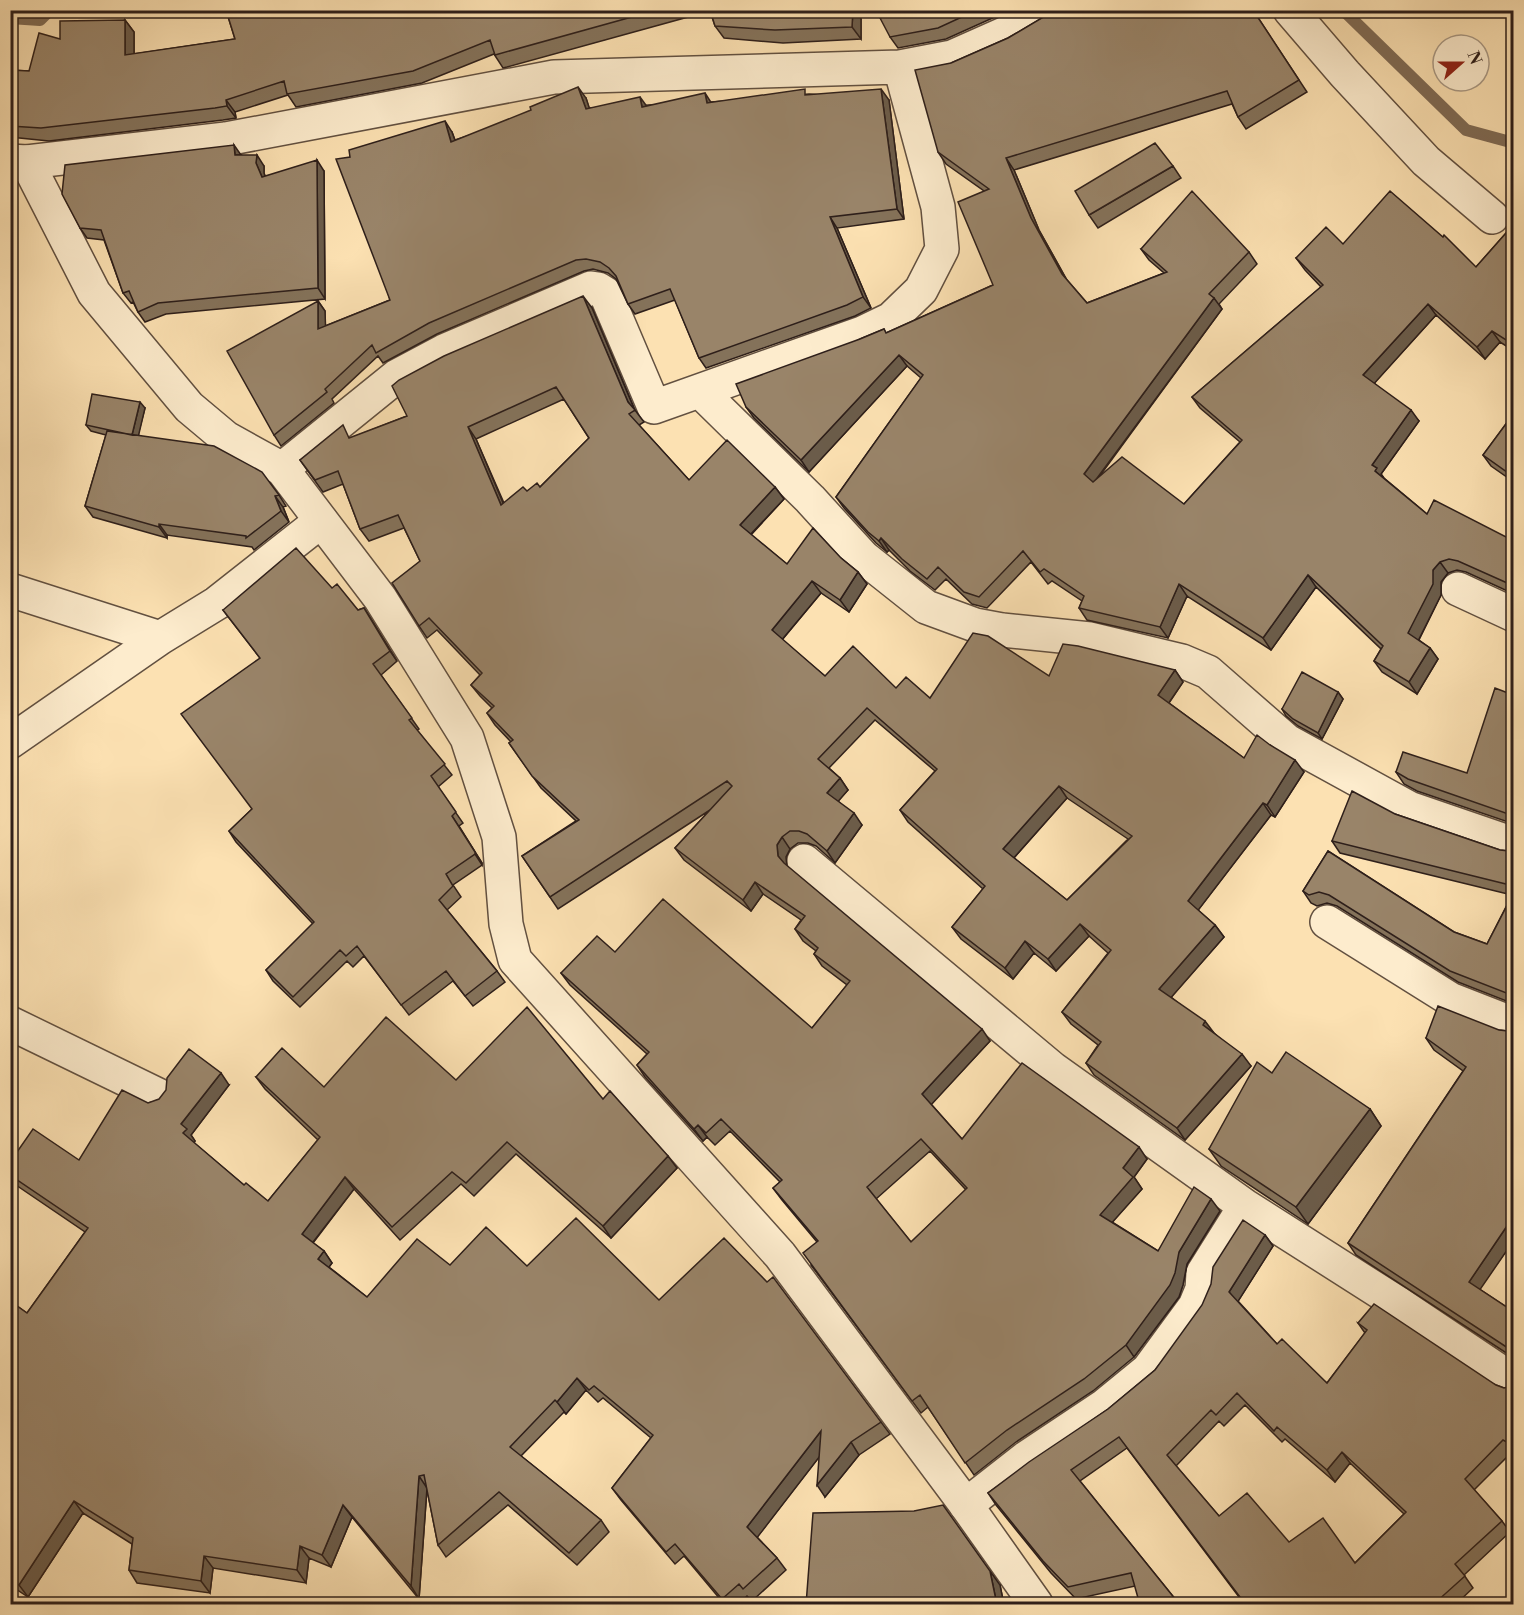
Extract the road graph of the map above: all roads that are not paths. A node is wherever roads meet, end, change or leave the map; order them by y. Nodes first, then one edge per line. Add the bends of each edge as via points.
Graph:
1 (1045, 10) edge
2 (1290, 10) edge
3 (900, 67) junction
4 (19, 162) edge
5 (1492, 217) dead end
6 (701, 392) junction
7 (282, 469) junction
8 (321, 521) junction
9 (1458, 589) dead end
10 (10, 590) edge
11 (1514, 615) edge
12 (160, 638) junction
13 (10, 742) edge
14 (1514, 844) edge
15 (804, 861) dead end
16 (1327, 922) dead end
17 (10, 1023) edge
18 (1514, 1024) edge
19 (158, 1095) dead end
20 (1245, 1206) junction
21 (1514, 1381) edge
22 (966, 1505) junction
23 (1036, 1605) edge

1 - 3 street via 952,57
2 - 5 street via 1426,161
3 - 4 street via 554,77 226,139
3 - 6 street via 938,207 942,249 921,290 891,320
4 - 7 street via 94,293 189,407 226,438
6 - 7 street via 654,407 606,294 591,288 444,351 397,376
6 - 14 street via 810,498 863,557 926,607 984,627 1090,639 1182,661 1208,672 1287,741 1409,808
7 - 8 street
8 - 12 street via 217,603
8 - 22 street via 380,598 467,738 499,837 506,924 515,960 780,1255
9 - 11 street
10 - 12 street
12 - 13 street
15 - 20 street via 1053,1069
16 - 18 street via 1450,999
17 - 19 street
20 - 21 street
20 - 22 street via 1203,1273 1195,1305 1148,1370
22 - 23 street

